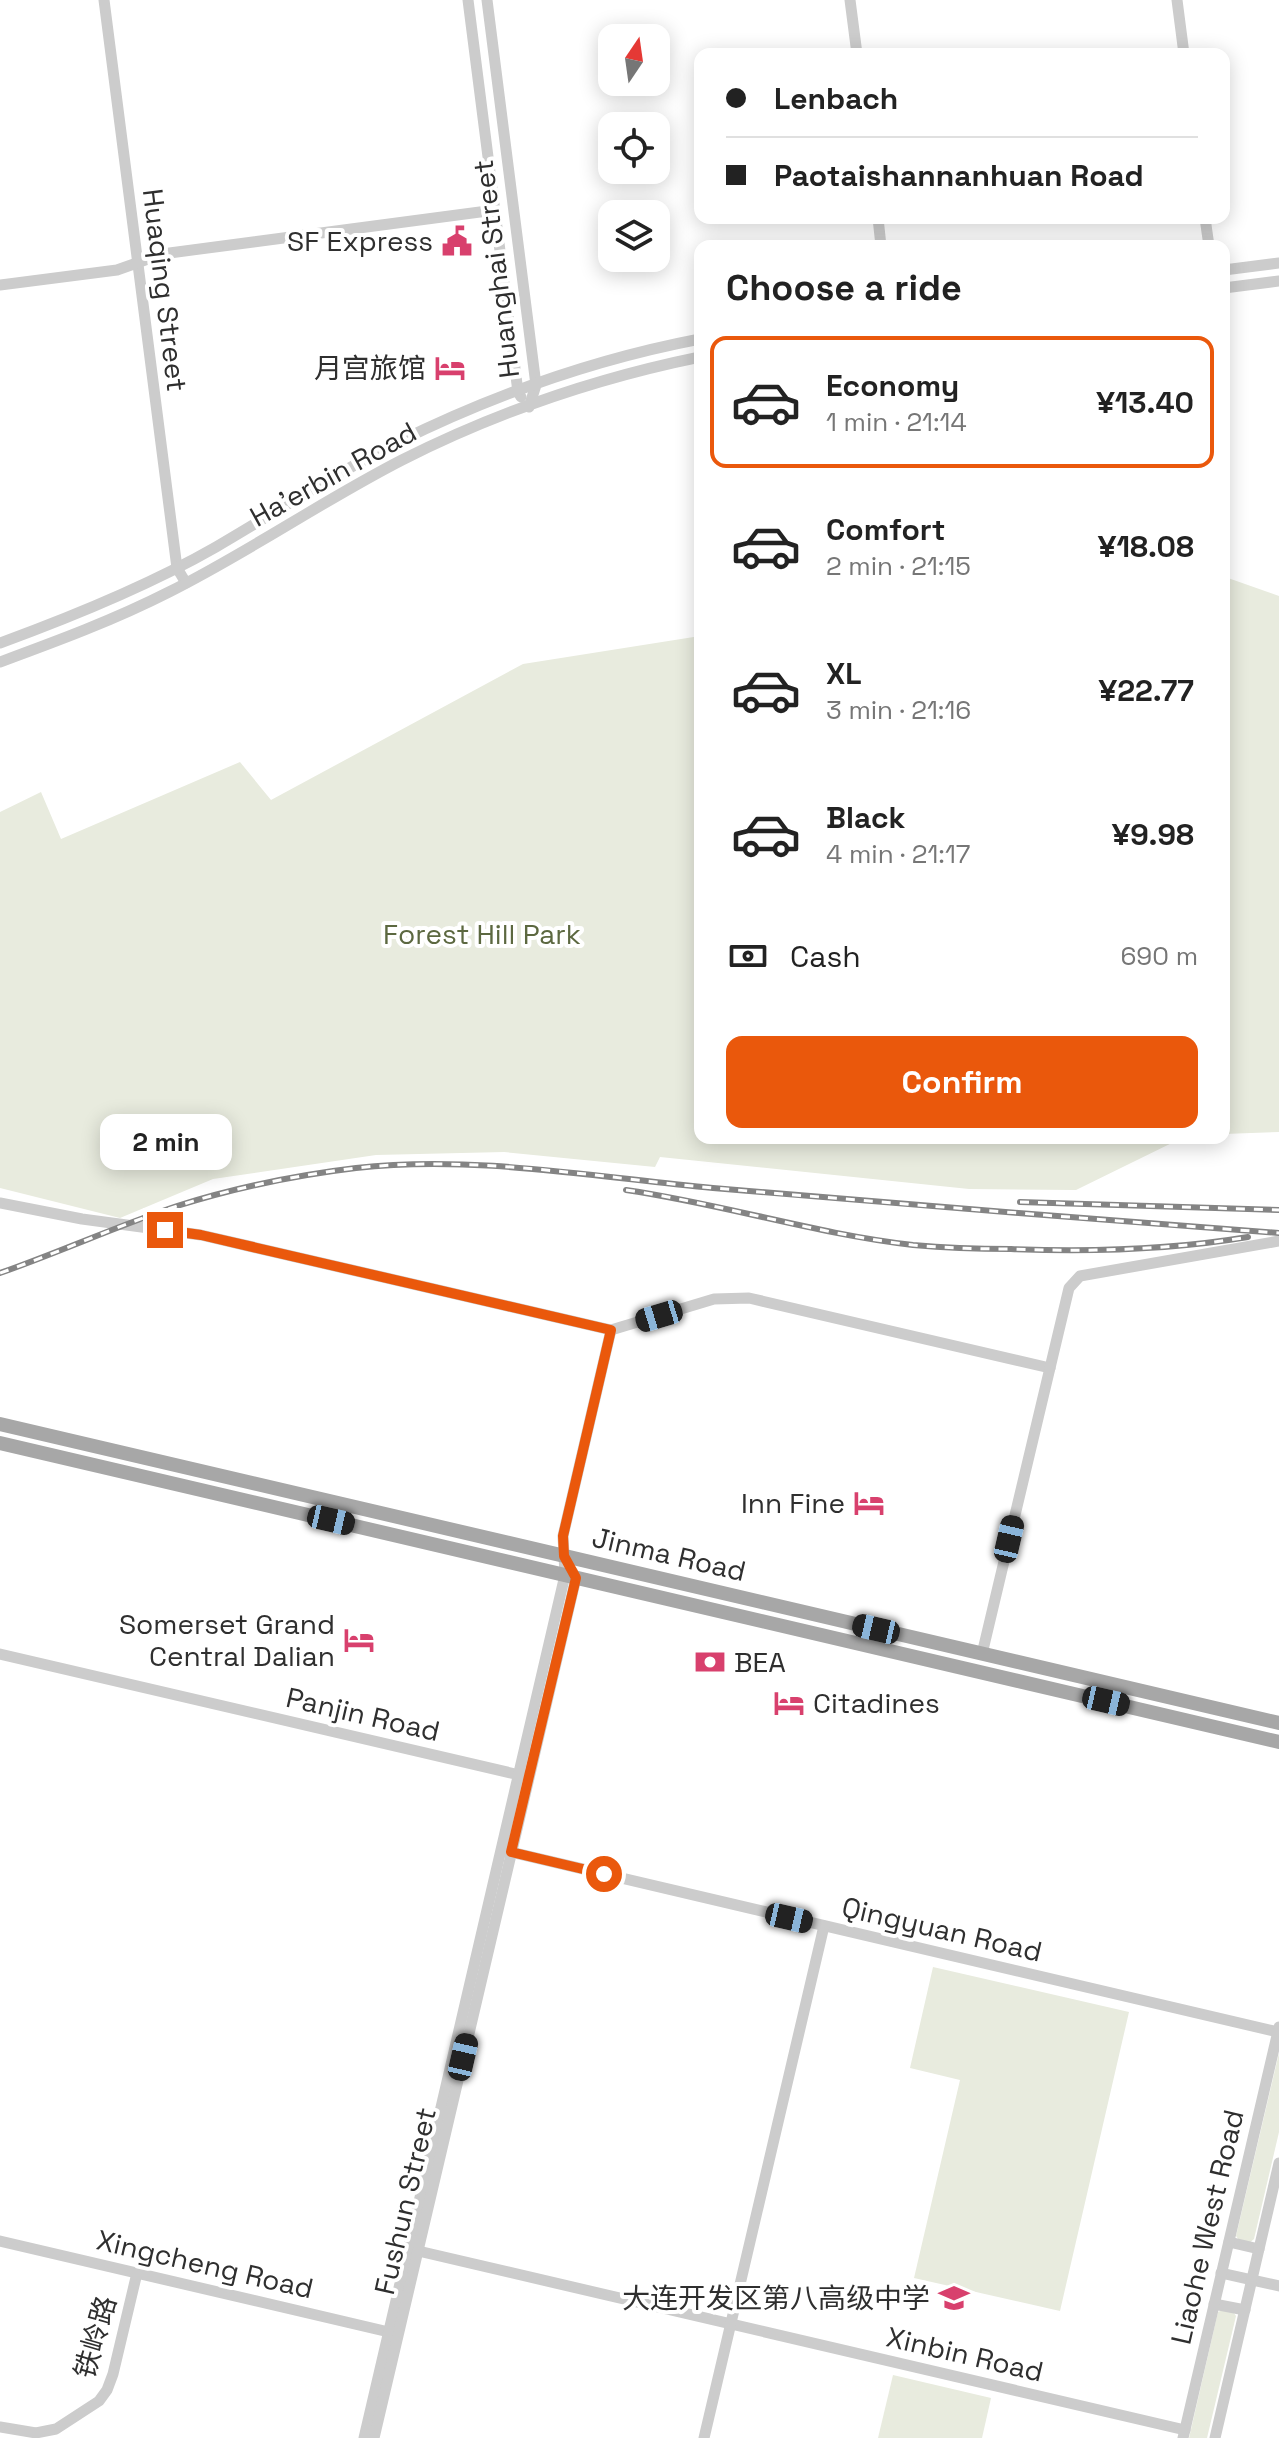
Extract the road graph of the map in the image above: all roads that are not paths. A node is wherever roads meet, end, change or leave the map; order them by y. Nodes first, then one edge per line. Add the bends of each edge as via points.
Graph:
1 (104, 0) edge
2 (468, 0) edge
3 (487, 0) edge
4 (850, 0) edge
5 (1177, 0) edge
6 (856, 48) edge
7 (1183, 48) edge
8 (495, 210) junction
9 (138, 263) junction
10 (1279, 263) edge
11 (1230, 269) edge
12 (1279, 281) edge
13 (0, 285) edge
14 (1230, 287) edge
15 (694, 340) edge
16 (694, 358) edge
17 (536, 385) junction
18 (518, 392) junction
19 (529, 407) junction
20 (177, 568) junction
21 (186, 583) junction
22 (0, 643) edge
23 (0, 662) edge
24 (0, 1203) edge
25 (1279, 1241) edge
26 (611, 1330) junction
27 (1050, 1368) junction
28 (0, 1424) edge
29 (0, 1443) edge
30 (564, 1556) junction
31 (570, 1576) junction
32 (0, 1654) edge
33 (982, 1654) junction
34 (1279, 1720) edge
35 (1252, 1736) junction
36 (1279, 1742) edge
37 (1279, 1749) edge
38 (524, 1776) junction
39 (506, 1851) junction
40 (824, 1926) junction
41 (1278, 2030) edge
42 (1279, 2163) edge
43 (0, 2241) edge
44 (1229, 2242) junction
45 (1259, 2249) junction
46 (413, 2250) junction
47 (137, 2273) junction
48 (1221, 2273) junction
49 (1252, 2280) junction
50 (1279, 2286) edge
51 (1214, 2304) junction
52 (1245, 2310) junction
53 (730, 2324) junction
54 (394, 2333) junction
55 (0, 2427) edge
56 (1184, 2434) edge
57 (364, 2438) edge
58 (374, 2438) edge
59 (704, 2438) edge
60 (1215, 2438) edge

1 - 9 street, Huaqing Street
2 - 8 street, Huanghai Street
3 - 17 street, Huanghai Street
4 - 6 street
5 - 7 street
8 - 9 street via 162,254
8 - 18 street, Huanghai Street
9 - 13 street
9 - 20 street, Huaqing Street
10 - 11 street
12 - 14 street
15 - 17 street, Ha'erbin Road
16 - 19 street, Ha'erbin Road
17 - 18 street, Ha'erbin Road
17 - 19 street, Huanghai Street
18 - 19 street, Huanghai Street
18 - 20 street, Ha'erbin Road via 370,456
19 - 21 street, Ha'erbin Road via 404,459
20 - 21 street, Huaqing Street
20 - 22 street, Ha'erbin Road
21 - 23 street, Ha'erbin Road
24 - 26 street via 201,1235
25 - 27 street via 1080,1276 1069,1288
26 - 27 street via 714,1299 749,1298
26 - 30 street, Fushun Street via 563,1536
27 - 33 street
28 - 30 main road, Jinma Road
29 - 31 main road, Jinma Road
30 - 31 street, Fushun Street
30 - 33 main road, Jinma Road
31 - 35 main road, Jinma Road
31 - 38 street, Fushun Street
32 - 38 street, Panjin Road
33 - 34 main road, Jinma Road
35 - 36 main road, Jinma Road
35 - 37 main road
38 - 39 street, Fushun Street
39 - 40 street, Qingyuan Road
39 - 46 street, Fushun Street
40 - 41 street, Qingyuan Road
40 - 53 street
41 - 44 street, Liaohe West Road
42 - 45 street, Liaohe West Road
43 - 47 street, Xingcheng Road
44 - 45 street
44 - 48 street, Liaohe West Road
45 - 49 street, Liaohe West Road
46 - 53 street, Xinbin Road
46 - 54 street, Fushun Street
47 - 54 street, Xingcheng Road
47 - 55 street, 铁岭路 via 113,2374 99,2401 56,2429 36,2433
48 - 49 street
48 - 51 street, Liaohe West Road
49 - 50 street
49 - 52 street, Liaohe West Road
51 - 52 street
51 - 56 street, Liaohe West Road
52 - 60 street, Liaohe West Road
53 - 56 street, Xinbin Road
53 - 59 street
54 - 57 street, Fushun Street
54 - 58 street, Fushun Street

